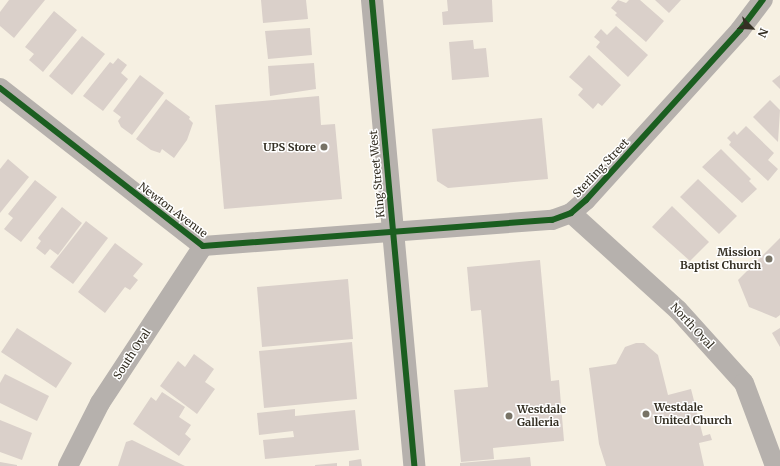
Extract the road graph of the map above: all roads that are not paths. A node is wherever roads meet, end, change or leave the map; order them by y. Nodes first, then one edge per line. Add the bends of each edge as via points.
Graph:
1 (372, 0) edge
2 (763, 0) edge
3 (0, 88) edge
4 (571, 213) junction
5 (392, 234) junction
6 (203, 246) junction
7 (68, 466) edge
8 (414, 466) edge
9 (775, 466) edge

1 - 5 street, King Street West
2 - 4 street, Sterling Street via 715,58
3 - 6 street, Newton Avenue
4 - 5 street, Sterling Street via 552,220
4 - 9 street, North Oval via 678,310 744,383
5 - 6 street, Newton Avenue
5 - 8 street, King Street West
6 - 7 street, South Oval via 100,403

